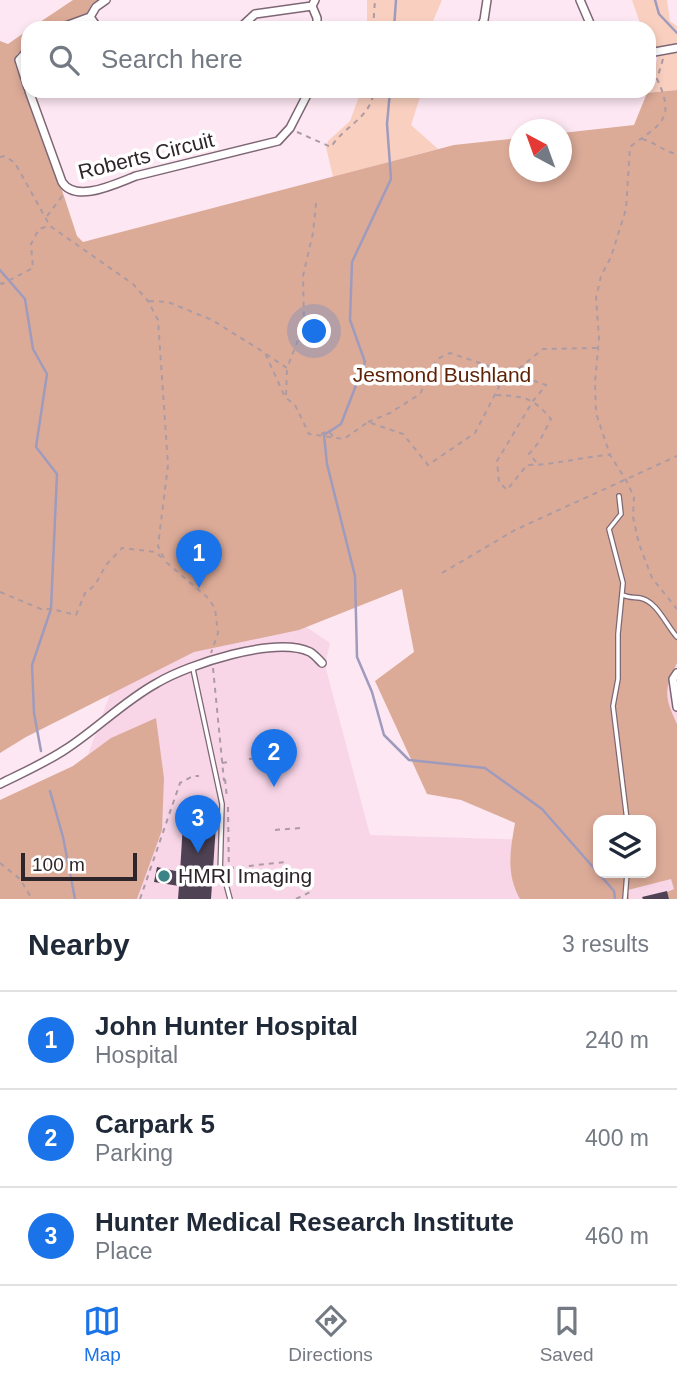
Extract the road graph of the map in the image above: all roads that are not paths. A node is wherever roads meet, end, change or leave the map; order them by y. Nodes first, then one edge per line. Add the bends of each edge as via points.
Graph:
1 (106, 0) edge
2 (487, 0) edge
3 (580, 0) edge
4 (313, 3) edge
5 (90, 17) junction
6 (79, 21) edge
7 (93, 21) edge
8 (247, 21) edge
9 (317, 21) edge
10 (484, 21) edge
11 (589, 21) edge
12 (677, 48) edge
13 (656, 52) edge
14 (32, 98) edge
15 (305, 98) edge
16 (619, 496) dead end
17 (622, 595) junction
18 (677, 637) edge
19 (322, 663) dead end
20 (193, 666) junction
21 (677, 673) edge
22 (677, 707) edge
23 (0, 784) edge
24 (625, 815) edge
25 (627, 878) edge
26 (230, 899) edge
27 (625, 899) edge

1 - 5 street
2 - 10 street
3 - 11 street
4 - 8 street via 255,13
4 - 9 street
5 - 6 street
5 - 7 street
12 - 13 street
14 - 15 street, Roberts Circuit via 62,182 80,193 274,142 290,128
16 - 17 lane via 621,514 609,529
17 - 18 lane via 642,598
17 - 24 lane via 613,706
19 - 20 street via 307,651 273,648
20 - 23 street via 149,688 66,749
20 - 26 lane via 222,804 220,876
21 - 22 street via 673,679
25 - 27 lane

